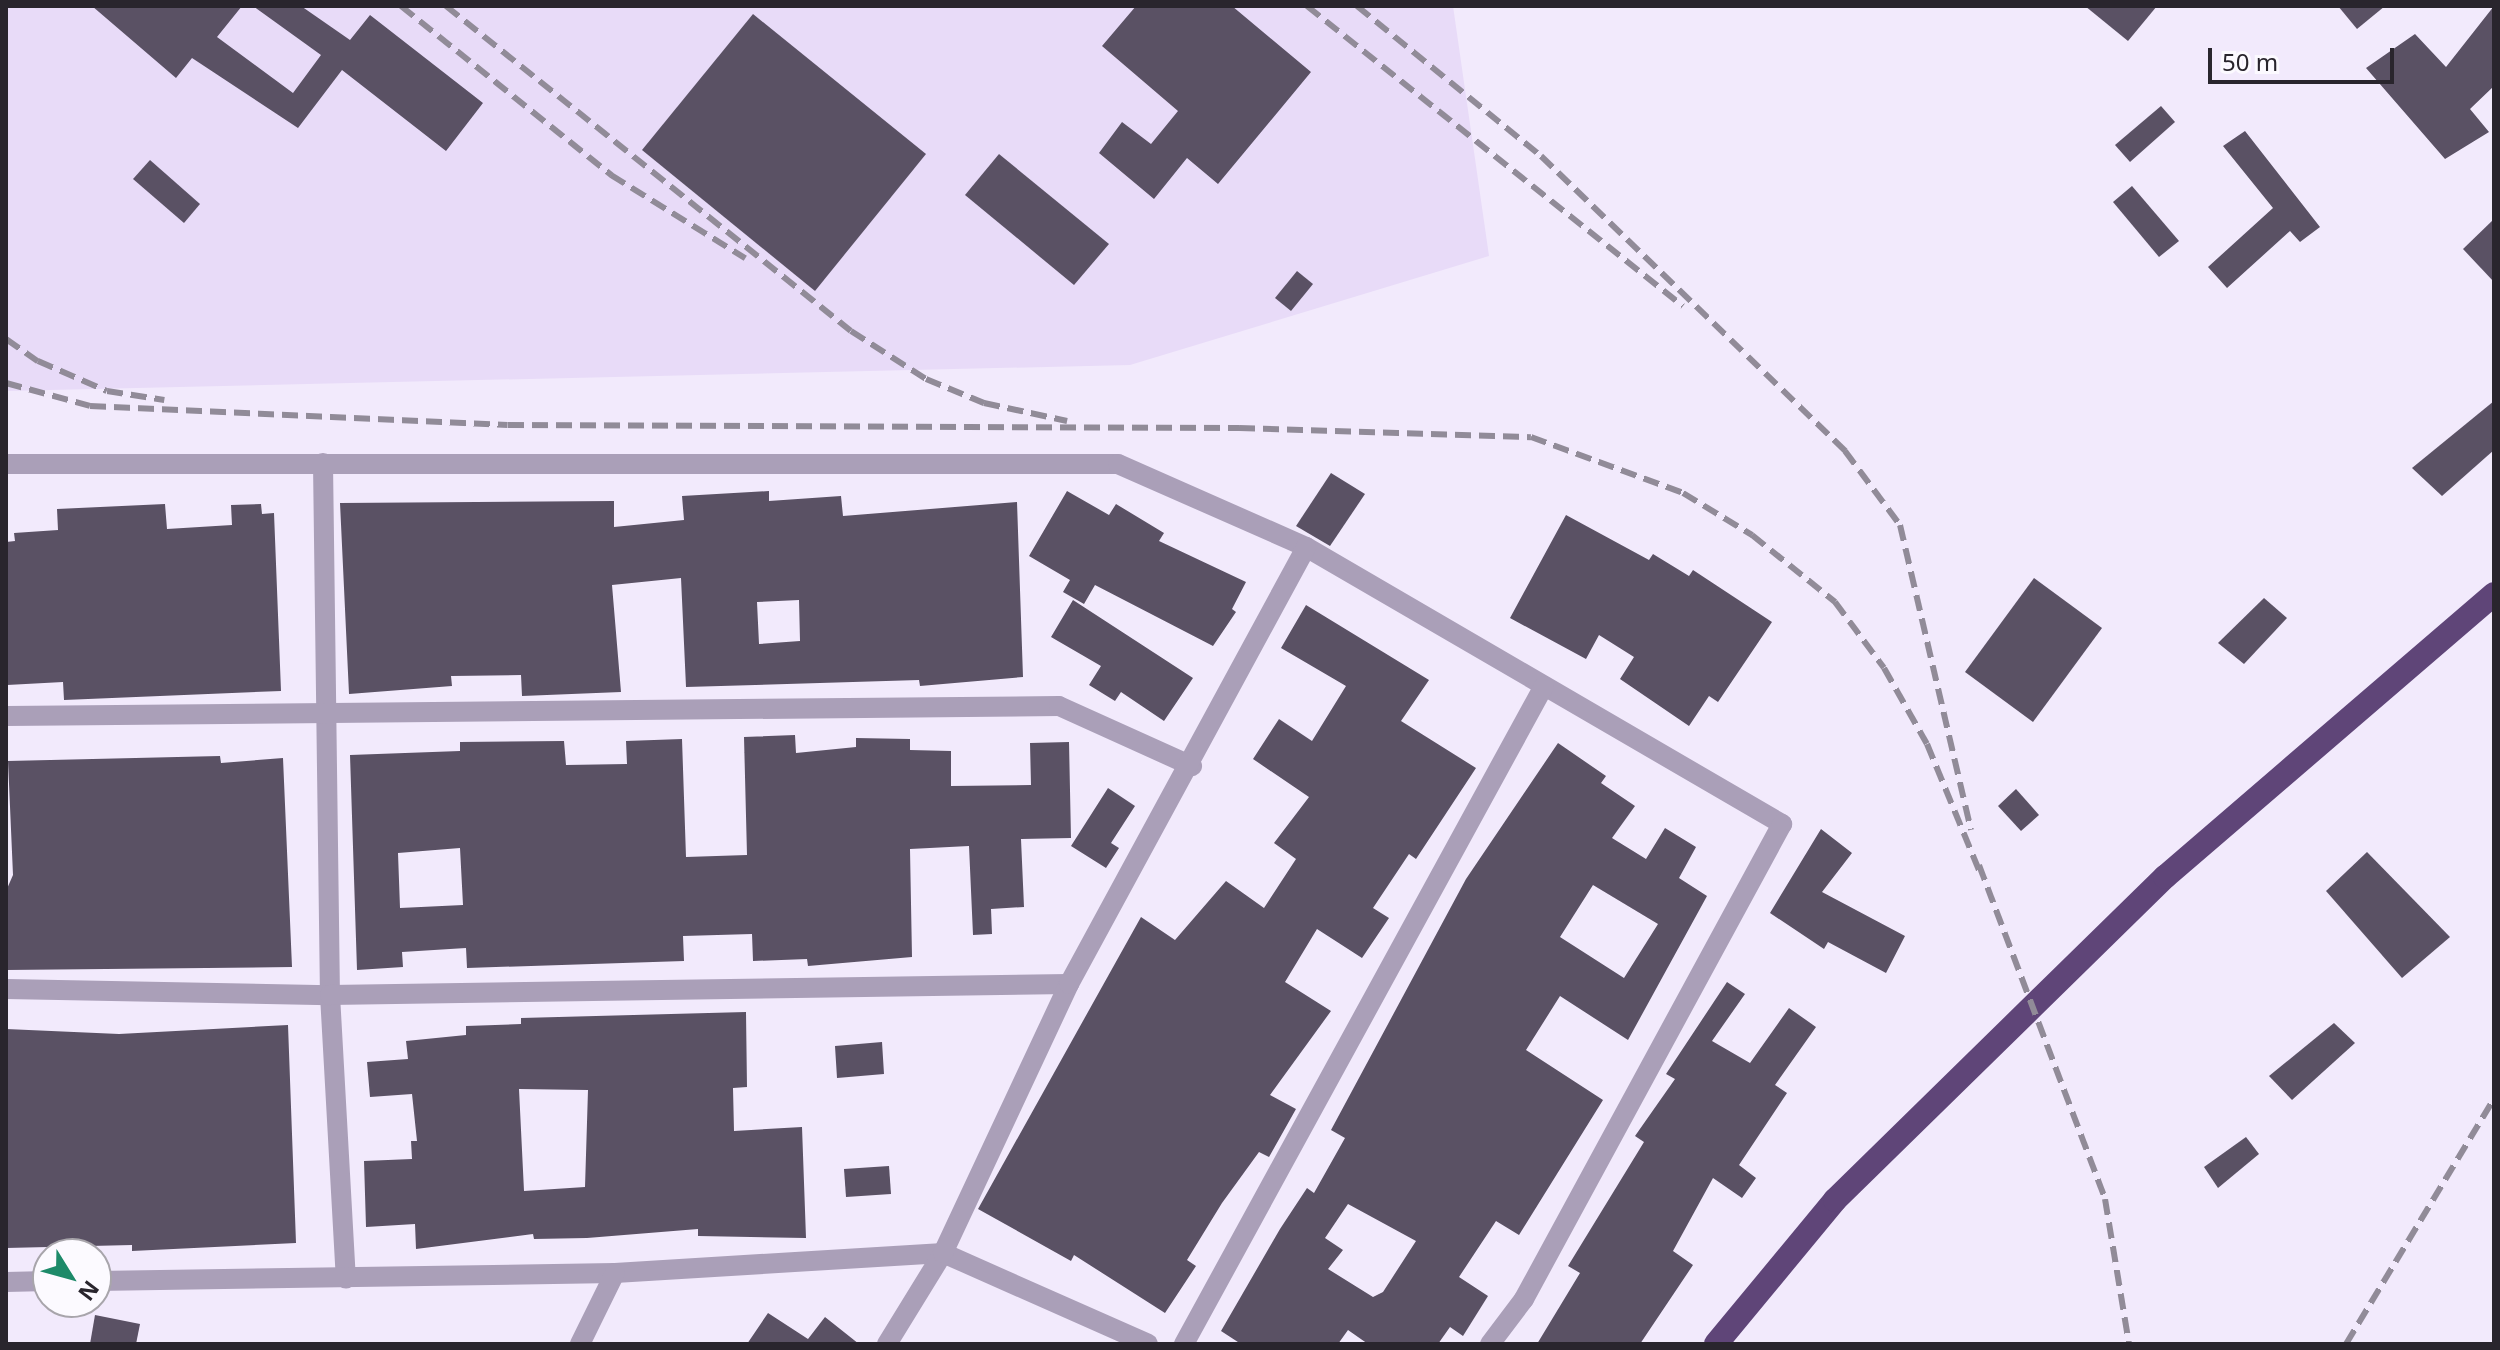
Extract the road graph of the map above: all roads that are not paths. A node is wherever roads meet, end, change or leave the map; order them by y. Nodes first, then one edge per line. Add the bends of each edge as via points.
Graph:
1 (323, 463) junction
2 (6, 464) edge
3 (1306, 547) junction
4 (2494, 594) edge
5 (1544, 686) junction
6 (327, 714) junction
7 (6, 716) edge
8 (1192, 766) junction
9 (1069, 984) junction
10 (6, 989) edge
11 (330, 995) junction
12 (943, 1253) junction
13 (615, 1273) junction
14 (346, 1279) junction
15 (32, 1281) edge
16 (112, 1281) edge
17 (6, 1282) edge
18 (580, 1344) edge
19 (887, 1344) edge
20 (1148, 1344) edge
21 (1184, 1344) edge
22 (1490, 1344) edge
23 (1716, 1344) edge

1 - 2 street
1 - 3 street via 1118,464
1 - 6 street
3 - 5 street
3 - 8 street
4 - 23 highway via 2165,877 1835,1200
5 - 21 street
5 - 22 street via 1782,824 1524,1299
6 - 7 street
6 - 8 street via 1059,706
6 - 11 street
8 - 9 street
9 - 11 street
9 - 12 street
10 - 11 street
11 - 14 street
12 - 13 street
12 - 19 street
12 - 20 street
13 - 14 street
13 - 18 street
14 - 16 street
15 - 17 street

